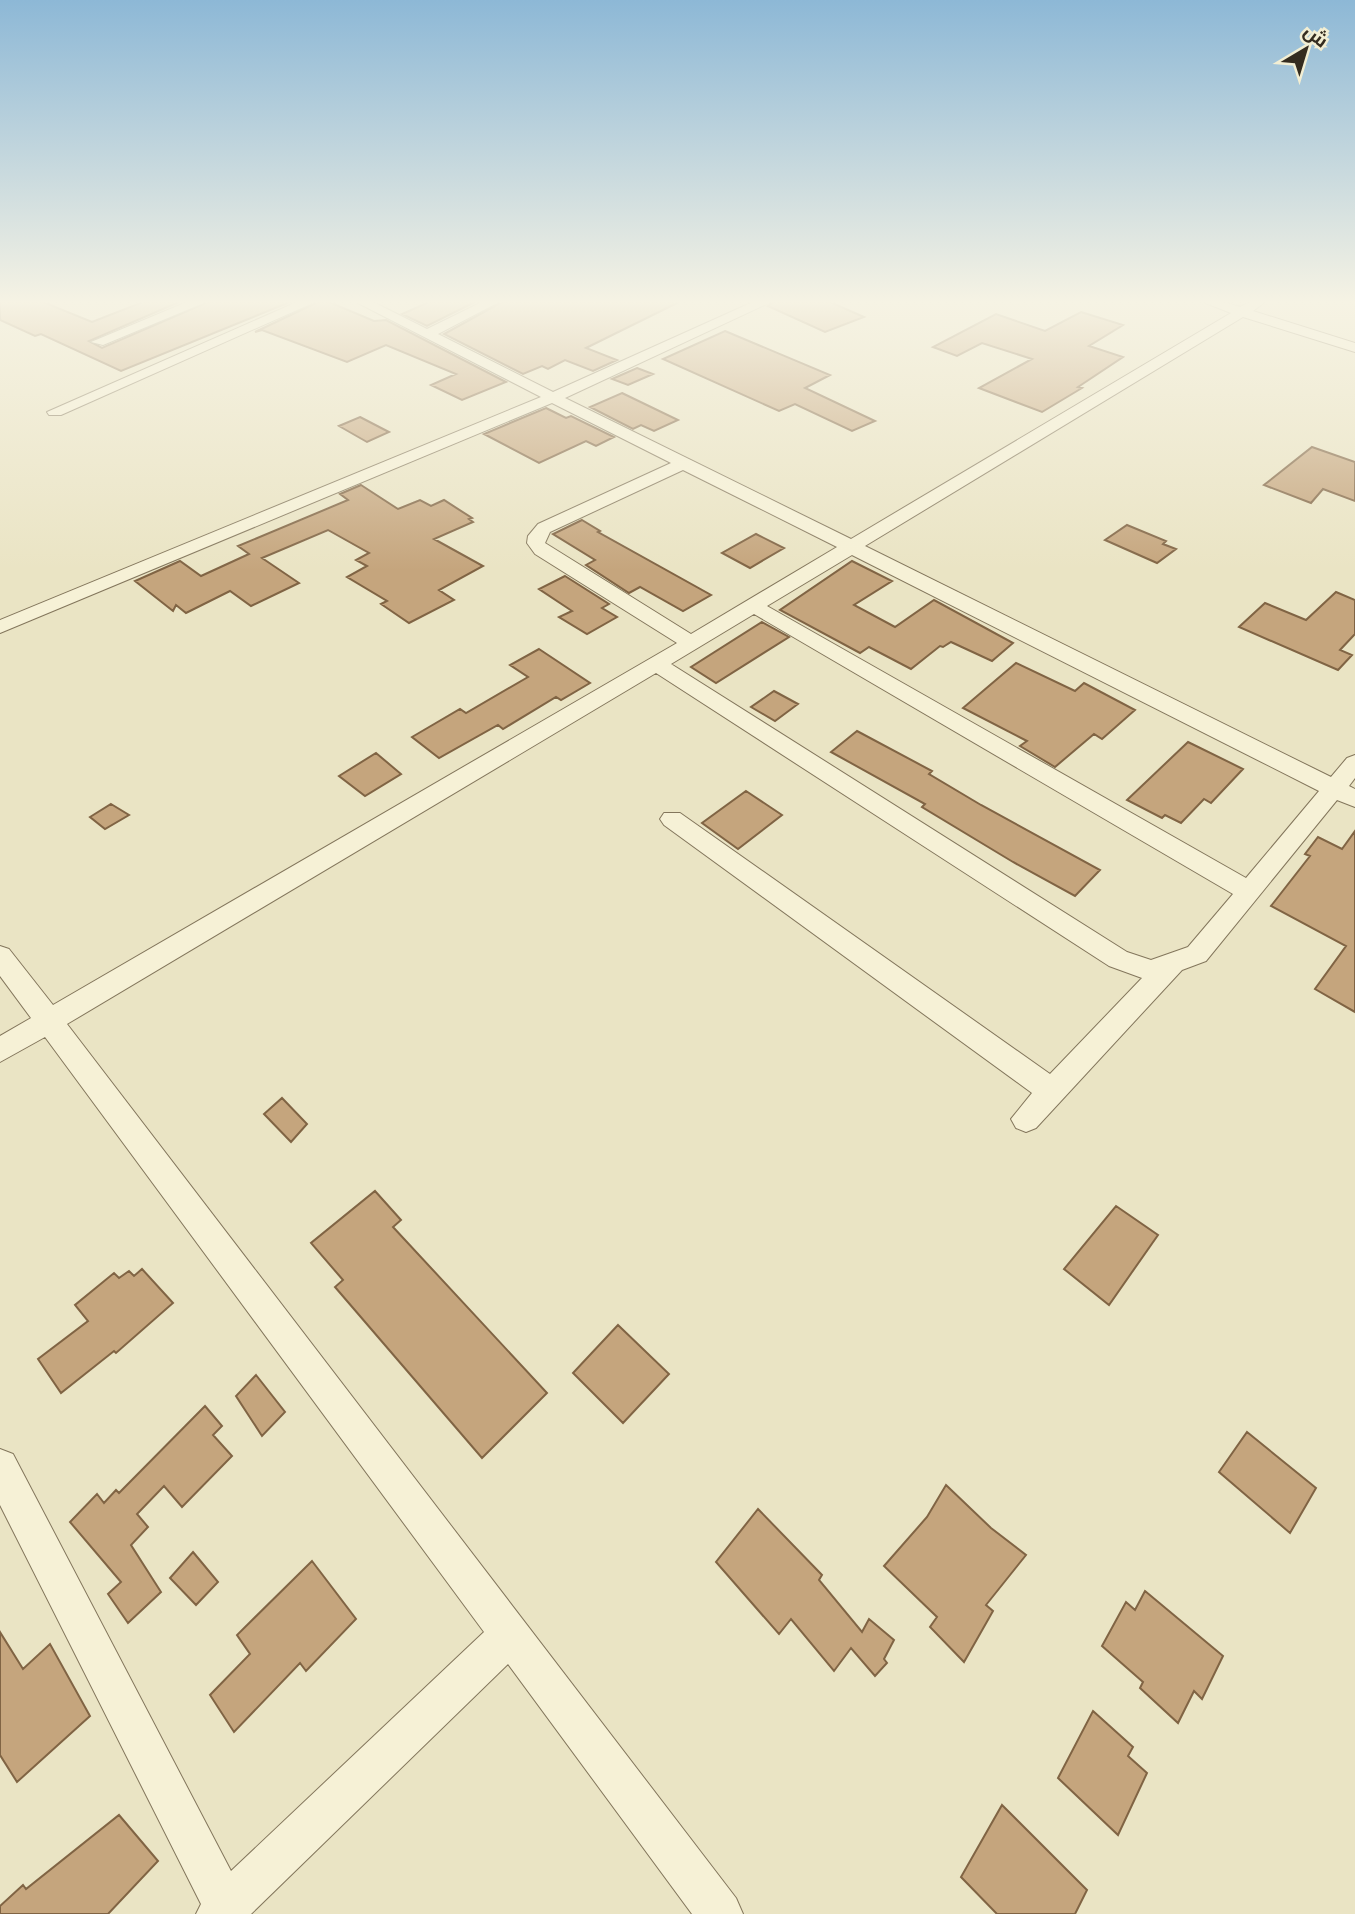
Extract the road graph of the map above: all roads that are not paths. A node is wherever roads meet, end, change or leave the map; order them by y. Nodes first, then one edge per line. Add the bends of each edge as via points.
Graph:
1 (103, 391) edge
2 (535, 391) edge
3 (567, 391) edge
4 (1111, 391) edge
5 (550, 399) junction
6 (55, 412) dead end
7 (682, 464) junction
8 (852, 547) junction
9 (754, 606) junction
10 (0, 627) edge
11 (691, 643) junction
12 (657, 664) junction
13 (1355, 764) edge
14 (1333, 788) junction
15 (1355, 799) edge
16 (672, 819) dead end
17 (1250, 892) junction
18 (0, 956) edge
19 (1172, 964) junction
20 (49, 1022) junction
21 (0, 1050) edge
22 (1052, 1091) junction
23 (1026, 1119) dead end
24 (0, 1467) edge
25 (509, 1635) junction
26 (222, 1911) edge
27 (719, 1914) edge

1 - 6 street
2 - 5 street
3 - 5 street
4 - 8 street
5 - 7 street
5 - 10 street
7 - 8 street
7 - 11 street via 544,528 536,543
8 - 9 street
8 - 14 street
9 - 11 street
9 - 17 street
11 - 12 street
12 - 19 street via 1118,959 1152,971
12 - 20 street
13 - 14 street
14 - 15 street
14 - 17 street
16 - 22 street
17 - 19 street via 1198,954
18 - 20 street
19 - 22 street
20 - 21 street
20 - 25 street
22 - 23 street
24 - 26 street
25 - 26 street
25 - 27 street

